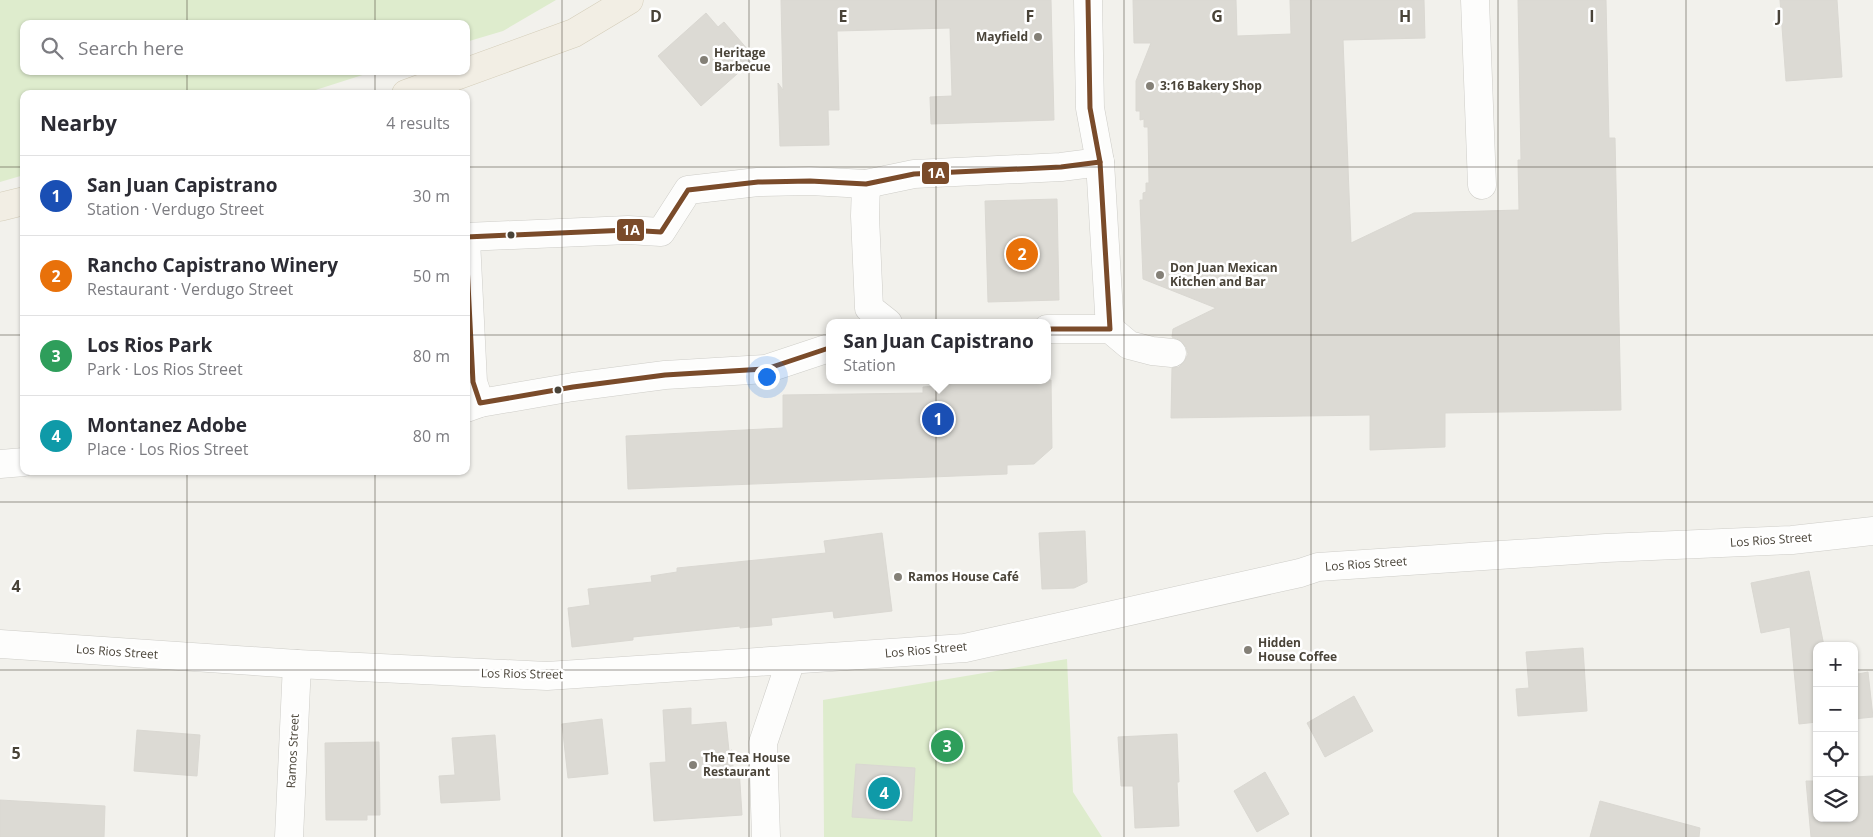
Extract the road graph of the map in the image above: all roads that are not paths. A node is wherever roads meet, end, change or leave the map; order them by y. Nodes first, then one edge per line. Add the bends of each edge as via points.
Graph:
1 (629, 0) edge
2 (1088, 0) edge
3 (1475, 0) edge
4 (470, 71) edge
5 (459, 75) edge
6 (417, 90) edge
7 (1100, 162) junction
8 (866, 184) junction
9 (1482, 184) dead end
10 (20, 202) edge
11 (0, 207) edge
12 (470, 238) edge
13 (470, 310) edge
14 (883, 319) edge
15 (1051, 329) edge
16 (1110, 329) junction
17 (826, 349) edge
18 (1172, 353) dead end
19 (473, 406) edge
20 (20, 462) edge
21 (0, 464) edge
22 (1873, 531) edge
23 (0, 644) edge
24 (791, 660) junction
25 (297, 664) junction
26 (289, 837) edge
27 (766, 837) edge

1 - 4 main road via 574,34
2 - 7 street via 1090,108
3 - 9 street
5 - 6 main road
7 - 8 street via 914,174
7 - 16 street
8 - 12 street via 767,182 688,190 662,232 628,230
8 - 14 street via 869,308
10 - 11 main road
13 - 19 street
15 - 16 street
16 - 18 street via 1129,345
17 - 19 street via 766,369 573,387
20 - 21 street
22 - 24 street, Los Rios Street via 1792,540 1606,548 1318,567 964,648
23 - 25 street, Los Rios Street
24 - 25 street, Los Rios Street via 548,676
24 - 27 street via 764,743
25 - 26 street, Ramos Street

